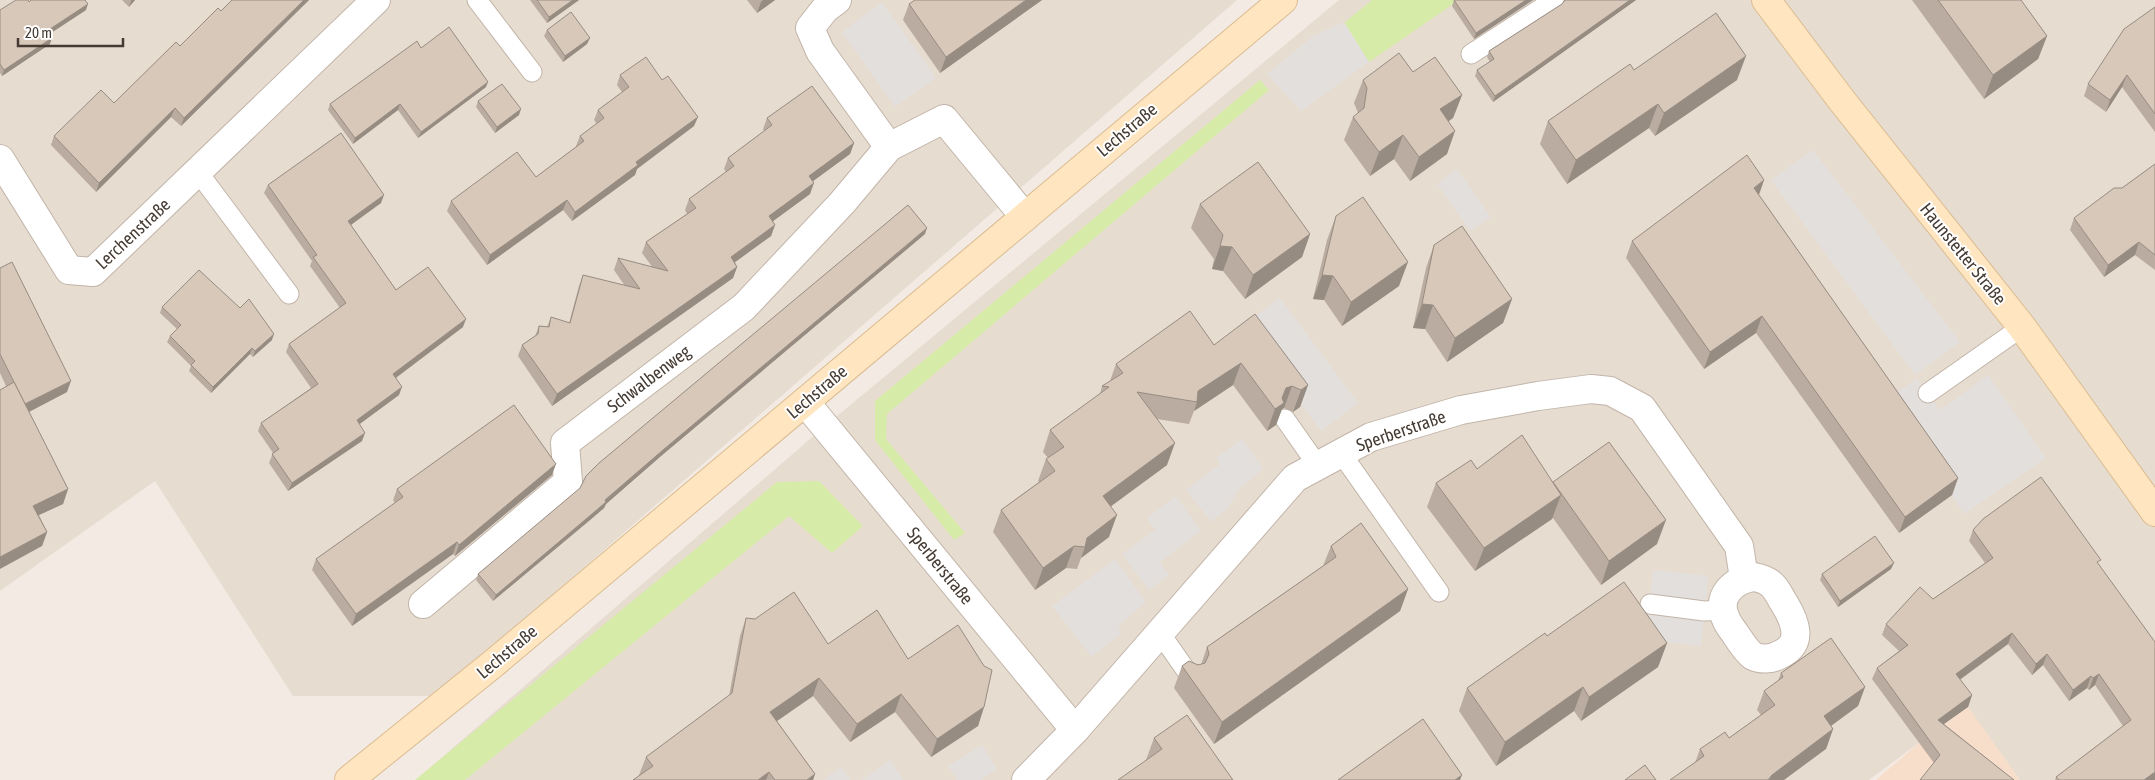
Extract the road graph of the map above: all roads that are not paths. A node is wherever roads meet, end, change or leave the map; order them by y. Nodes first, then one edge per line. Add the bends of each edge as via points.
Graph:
1 (376, 0) edge
2 (477, 0) edge
3 (837, 0) edge
4 (1283, 0) edge
5 (1554, 0) edge
6 (1766, 0) edge
7 (1471, 54) dead end
8 (532, 72) dead end
9 (889, 147) junction
10 (0, 159) edge
11 (198, 172) junction
12 (1024, 217) junction
13 (289, 294) dead end
14 (2022, 327) junction
15 (1928, 393) dead end
16 (805, 402) junction
17 (1285, 419) edge
18 (1330, 460) junction
19 (2155, 512) edge
20 (1744, 578) junction
21 (1440, 592) dead end
22 (423, 604) dead end
23 (1650, 604) dead end
24 (1722, 610) junction
25 (1160, 633) junction
26 (1190, 676) edge
27 (1075, 730) junction
28 (349, 780) edge
29 (1026, 780) edge

1 - 11 street, Lerchenstraße
2 - 8 lane
3 - 9 street via 810,28 820,51
4 - 12 main road, Lechstraße
5 - 7 lane
6 - 14 main road, Haunstetter Straße
9 - 12 street, Schwalbenweg via 944,119
9 - 22 street, Schwalbenweg via 842,203 744,307 565,443 568,482
10 - 11 street, Lerchenstraße via 69,270 93,272
11 - 13 lane
12 - 16 main road, Lechstraße
14 - 15 lane
14 - 19 main road, Haunstetter Straße
16 - 27 street, Sperberstraße
16 - 28 main road, Lechstraße
17 - 18 lane
18 - 20 street, Sperberstraße via 1371,437 1460,410 1538,396 1610,391 1642,408 1739,546
18 - 21 lane
18 - 25 street, Sperberstraße via 1295,478
20 - 24 street via 1727,590
20 - 24 street via 1763,579 1777,590 1795,621 1796,630 1790,647 1774,657 1754,656 1730,627
23 - 24 lane
25 - 26 lane
25 - 27 street, Sperberstraße
27 - 29 street, Sperberstraße

